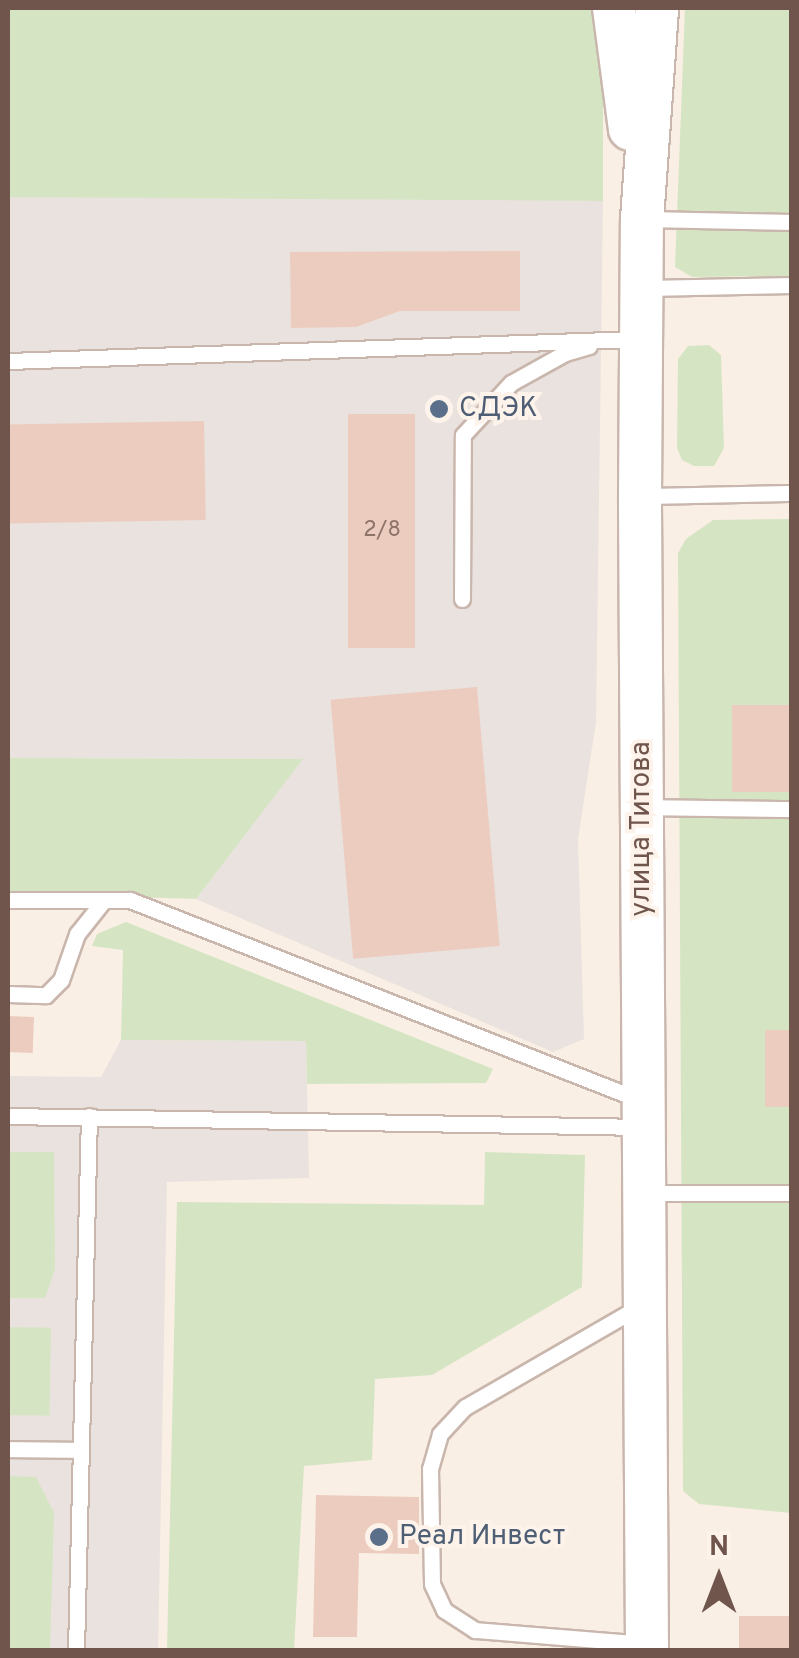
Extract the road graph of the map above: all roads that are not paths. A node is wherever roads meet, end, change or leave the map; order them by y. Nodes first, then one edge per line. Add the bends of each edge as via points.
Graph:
1 (614, 8) edge
2 (657, 8) edge
3 (642, 219) junction
4 (792, 222) edge
5 (792, 285) edge
6 (642, 288) junction
7 (627, 339) junction
8 (8, 360) edge
9 (792, 493) edge
10 (640, 496) junction
11 (462, 599) dead end
12 (642, 807) junction
13 (792, 809) edge
14 (8, 900) edge
15 (104, 900) junction
16 (8, 994) edge
17 (644, 1114) junction
18 (8, 1116) edge
19 (90, 1116) junction
20 (792, 1193) edge
21 (644, 1194) junction
22 (645, 1303) junction
23 (8, 1449) edge
24 (81, 1450) junction
25 (647, 1647) edge
26 (76, 1650) edge

1 - 3 main road
2 - 3 main road, улица Титова
3 - 4 lane
3 - 6 main road, улица Титова
5 - 6 lane
6 - 7 main road, улица Титова
7 - 8 lane
7 - 10 main road, улица Титова
7 - 11 lane via 565,353 511,383 463,435
9 - 10 lane
10 - 12 main road, улица Титова
12 - 13 lane
12 - 17 main road, улица Титова
14 - 15 lane
15 - 16 lane via 77,934 62,980 46,995
15 - 17 lane via 130,900
17 - 19 lane
17 - 21 main road, улица Титова
18 - 19 lane
19 - 24 lane
20 - 21 lane
21 - 22 main road, улица Титова
22 - 25 main road, улица Титова
22 - 25 lane via 465,1407 440,1434 430,1468 432,1584 444,1610 475,1630
23 - 24 lane
24 - 26 lane

